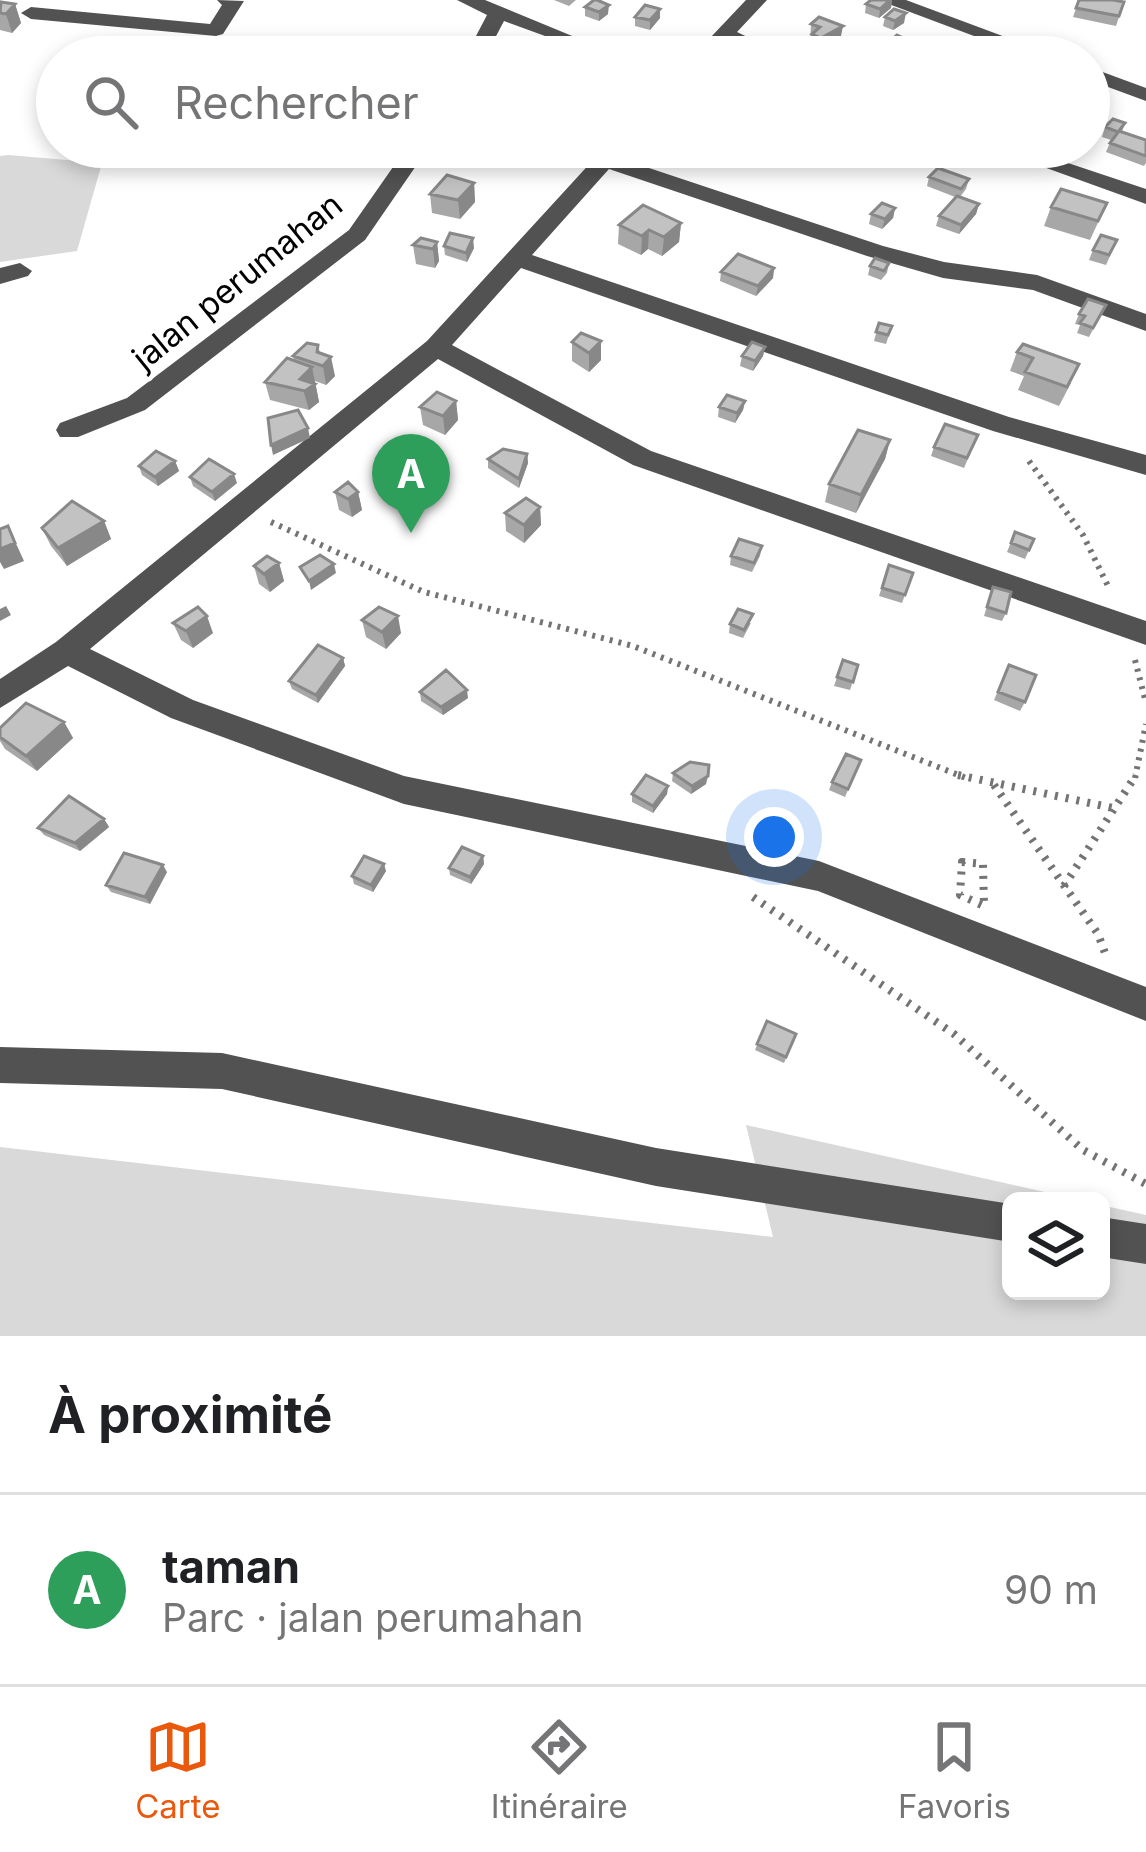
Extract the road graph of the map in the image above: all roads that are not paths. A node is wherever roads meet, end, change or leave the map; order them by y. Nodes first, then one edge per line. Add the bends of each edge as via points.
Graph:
1 (227, 0) edge
2 (467, 0) edge
3 (888, 0) edge
4 (749, 2) edge
5 (31, 8) edge
6 (498, 13) junction
7 (724, 34) joint
8 (486, 36) edge
9 (561, 36) edge
10 (729, 36) edge
11 (989, 36) edge
12 (1110, 81) edge
13 (1146, 95) edge
14 (403, 168) edge
15 (599, 168) edge
16 (649, 168) edge
17 (1061, 168) edge
18 (1146, 197) edge
19 (520, 259) junction
20 (1146, 323) edge
21 (436, 347) junction
22 (69, 430) dead end
23 (1146, 466) edge
24 (1136, 630) edge
25 (67, 651) junction
26 (0, 695) edge
27 (1133, 998) edge
28 (0, 1065) edge
29 (1002, 1221) edge
30 (1110, 1238) edge
31 (1146, 1244) edge

1 - 5 street via 234,1 216,30
2 - 6 street
3 - 11 street
4 - 7 street
6 - 8 street
6 - 9 street
7 - 10 street
12 - 13 street
14 - 22 street, jalan perumahan via 357,235 136,404
15 - 19 street
16 - 20 street via 875,251 1037,283
17 - 18 street
19 - 21 street
19 - 23 street
21 - 24 street via 642,458
21 - 25 street
25 - 26 street
25 - 27 street via 182,709 404,790 819,876
28 - 29 street via 222,1070 656,1167
30 - 31 street

